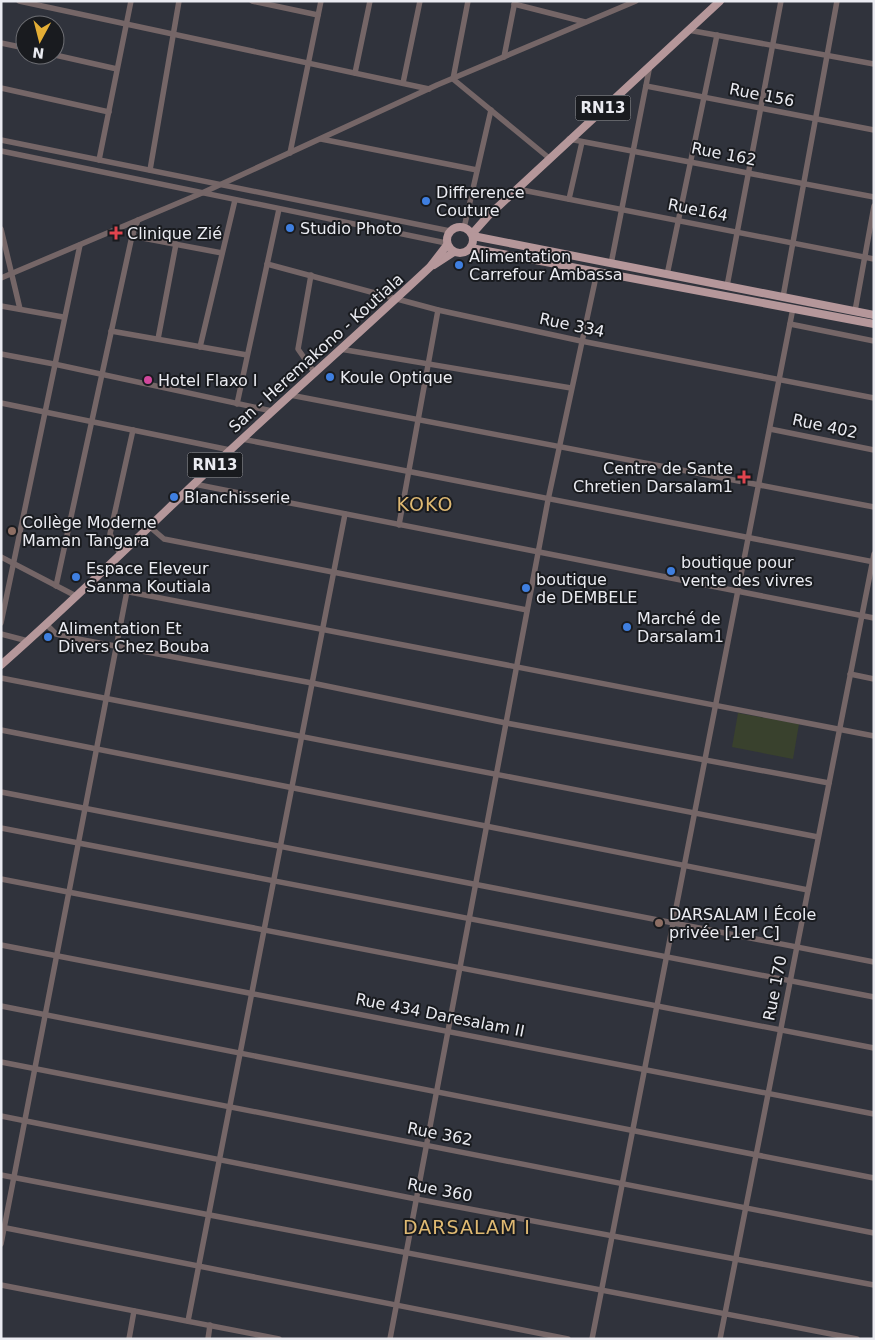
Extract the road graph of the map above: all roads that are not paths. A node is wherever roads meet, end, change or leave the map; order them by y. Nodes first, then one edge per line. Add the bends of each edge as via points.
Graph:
1 (19, 1) edge
2 (131, 1) edge
3 (179, 1) edge
4 (252, 1) edge
5 (321, 1) edge
6 (370, 1) edge
7 (420, 1) edge
8 (468, 1) edge
9 (636, 1) edge
10 (720, 1) edge
11 (781, 1) edge
12 (837, 1) edge
13 (515, 2) edge
14 (274, 3) edge
15 (318, 15) junction
16 (585, 22) junction
17 (126, 24) junction
18 (688, 30) junction
19 (173, 34) junction
20 (717, 35) junction
21 (1, 43) edge
22 (772, 45) junction
23 (15, 46) edge
24 (827, 56) junction
25 (65, 57) edge
26 (504, 57) junction
27 (308, 63) junction
28 (650, 64) junction
29 (874, 64) edge
30 (117, 68) junction
31 (355, 73) junction
32 (453, 79) junction
33 (403, 84) junction
34 (646, 86) junction
35 (1, 88) edge
36 (429, 89) junction
37 (704, 97) junction
38 (760, 108) junction
39 (491, 110) junction
40 (109, 112) junction
41 (816, 119) junction
42 (874, 130) edge
43 (321, 138) junction
44 (569, 139) junction
45 (1, 140) edge
46 (582, 142) junction
47 (633, 151) junction
48 (1, 152) edge
49 (290, 153) junction
50 (549, 158) junction
51 (99, 160) junction
52 (690, 162) junction
53 (150, 170) junction
54 (477, 170) junction
55 (748, 173) junction
56 (804, 183) junction
57 (220, 184) junction
58 (517, 188) junction
59 (202, 193) junction
60 (874, 197) edge
61 (569, 199) junction
62 (235, 200) junction
63 (874, 206) edge
64 (280, 209) junction
65 (622, 209) junction
66 (488, 216) junction
67 (138, 220) junction
68 (678, 220) junction
69 (464, 228) junction
70 (1, 229) edge
71 (450, 231) junction
72 (737, 232) junction
73 (472, 235) junction
74 (132, 236) junction
75 (793, 243) junction
76 (176, 244) junction
77 (447, 244) junction
78 (80, 245) junction
79 (471, 248) junction
80 (454, 252) junction
81 (222, 253) junction
82 (864, 257) junction
83 (874, 259) edge
84 (267, 264) junction
85 (611, 264) junction
86 (430, 267) junction
87 (597, 272) junction
88 (12, 274) junction
89 (311, 275) junction
90 (666, 275) junction
91 (1, 278) edge
92 (727, 286) junction
93 (783, 297) junction
94 (398, 298) junction
95 (1, 306) edge
96 (793, 308) junction
97 (20, 309) junction
98 (438, 310) junction
99 (855, 311) junction
100 (874, 315) edge
101 (64, 317) junction
102 (790, 324) junction
103 (874, 324) edge
104 (112, 331) junction
105 (158, 340) junction
106 (581, 341) junction
107 (874, 341) edge
108 (200, 347) junction
109 (340, 349) junction
110 (1, 354) edge
111 (247, 355) junction
112 (54, 364) junction
113 (428, 365) junction
114 (314, 372) junction
115 (102, 374) junction
116 (779, 381) junction
117 (571, 388) junction
118 (290, 395) junction
119 (874, 398) edge
120 (1, 403) edge
121 (237, 404) junction
122 (272, 411) junction
123 (44, 412) junction
124 (418, 420) junction
125 (92, 422) junction
126 (770, 429) junction
127 (133, 430) junction
128 (242, 439) junction
129 (559, 446) junction
130 (230, 450) junction
131 (874, 450) edge
132 (408, 473) junction
133 (194, 484) junction
134 (759, 485) junction
135 (548, 500) junction
136 (874, 507) edge
137 (344, 514) junction
138 (399, 525) junction
139 (150, 527) junction
140 (749, 537) junction
141 (539, 552) junction
142 (120, 554) junction
143 (874, 554) edge
144 (1, 557) edge
145 (873, 562) edge
146 (13, 563) junction
147 (333, 573) junction
148 (88, 584) junction
149 (56, 586) junction
150 (127, 591) junction
151 (738, 591) junction
152 (76, 596) junction
153 (527, 610) junction
154 (862, 616) junction
155 (874, 618) edge
156 (1, 623) edge
157 (47, 625) junction
158 (322, 629) junction
159 (1, 634) edge
160 (28, 642) junction
161 (116, 646) junction
162 (1, 665) edge
163 (517, 667) junction
164 (850, 674) junction
165 (1, 678) edge
166 (874, 679) edge
167 (312, 683) junction
168 (106, 698) junction
169 (716, 706) junction
170 (506, 723) junction
171 (1, 730) edge
172 (839, 730) junction
173 (301, 736) junction
174 (874, 736) edge
175 (97, 748) junction
176 (705, 760) junction
177 (496, 774) junction
178 (829, 783) junction
179 (292, 789) junction
180 (1, 792) edge
181 (85, 809) junction
182 (695, 813) junction
183 (1, 828) edge
184 (487, 828) junction
185 (818, 837) junction
186 (78, 844) junction
187 (280, 847) junction
188 (684, 866) junction
189 (1, 879) edge
190 (274, 881) junction
191 (476, 884) junction
192 (808, 890) junction
193 (69, 892) junction
194 (469, 918) junction
195 (673, 923) junction
196 (264, 930) junction
197 (1, 945) edge
198 (797, 947) junction
199 (57, 955) junction
200 (666, 958) junction
201 (874, 962) edge
202 (460, 968) junction
203 (790, 981) junction
204 (252, 993) junction
205 (874, 997) edge
206 (1, 1006) edge
207 (657, 1006) junction
208 (45, 1014) junction
209 (780, 1030) junction
210 (448, 1031) junction
211 (874, 1048) edge
212 (240, 1054) junction
213 (1, 1062) edge
214 (35, 1068) junction
215 (644, 1069) junction
216 (436, 1093) junction
217 (768, 1093) junction
218 (230, 1108) junction
219 (874, 1114) edge
220 (1, 1116) edge
221 (25, 1121) junction
222 (632, 1131) junction
223 (426, 1146) junction
224 (756, 1155) junction
225 (220, 1159) junction
226 (1, 1175) edge
227 (14, 1178) junction
228 (874, 1178) edge
229 (622, 1183) junction
230 (416, 1199) junction
231 (746, 1208) junction
232 (209, 1215) junction
233 (3, 1228) edge
234 (874, 1233) edge
235 (612, 1237) junction
236 (1, 1244) edge
237 (406, 1252) junction
238 (735, 1260) junction
239 (199, 1266) junction
240 (1, 1285) edge
241 (874, 1285) edge
242 (601, 1289) junction
243 (396, 1306) junction
244 (134, 1311) junction
245 (725, 1314) junction
246 (188, 1321) junction
247 (210, 1325) junction
248 (129, 1339) edge
249 (208, 1339) edge
250 (280, 1339) edge
251 (390, 1339) edge
252 (568, 1339) edge
253 (592, 1339) edge
254 (720, 1339) edge
255 (857, 1339) edge

1 - 17 street
2 - 17 street
3 - 19 street
4 - 14 street
5 - 15 street
6 - 31 street
7 - 33 street
8 - 32 street
9 - 16 street
10 - 18 main road, RN13
11 - 22 street
12 - 24 street
13 - 16 street
13 - 26 street
14 - 15 street
15 - 27 street
16 - 26 street
17 - 19 street
17 - 30 street
18 - 20 street
18 - 28 main road, RN13
19 - 27 street
19 - 53 street
20 - 22 street
20 - 37 street
21 - 23 street
22 - 24 street
22 - 38 street
24 - 29 street
24 - 41 street
25 - 30 street
26 - 32 street
27 - 31 street
27 - 49 street
28 - 34 street
28 - 44 main road, RN13
30 - 40 street
31 - 33 street
32 - 36 street
32 - 39 street
33 - 36 street
34 - 37 street, Rue 156
34 - 47 street
35 - 40 street
36 - 43 street
37 - 38 street, Rue 156
37 - 52 street
38 - 41 street, Rue 156
38 - 55 street
39 - 50 street
39 - 54 street
40 - 51 street
41 - 42 street, Rue 156
41 - 56 street
43 - 49 street
43 - 54 street
44 - 46 street, Rue 162
44 - 50 main road, RN13
45 - 51 street
46 - 47 street, Rue 162
46 - 61 street
47 - 52 street, Rue 162
47 - 65 street
48 - 59 street
49 - 57 street
50 - 58 main road, RN13
51 - 53 street
52 - 55 street, Rue 162
52 - 68 street
53 - 57 street
54 - 69 street
55 - 56 street, Rue 162
55 - 72 street
56 - 60 street, Rue 162
56 - 75 street
57 - 59 street
57 - 71 street
58 - 61 street, Rue164
58 - 66 main road, RN13
59 - 62 street
59 - 67 street
61 - 65 street, Rue164
62 - 64 street
62 - 81 street
63 - 82 street
64 - 77 street
64 - 84 street
65 - 68 street, Rue164
65 - 85 street
66 - 69 main road, RN13
66 - 73 main road, RN13
67 - 74 street
67 - 78 street
68 - 72 street, Rue164
68 - 90 street
69 - 71 main road via 456,227
69 - 73 main road
70 - 88 street
71 - 77 main road
72 - 75 street, Rue164
72 - 92 street
73 - 79 main road
73 - 85 main road
74 - 76 street
74 - 104 street
75 - 82 street, Rue164
75 - 93 street
76 - 81 street
76 - 105 street
77 - 80 main road
77 - 86 main road, RN13
78 - 88 street
78 - 101 street
79 - 80 main road via 463,253
79 - 87 main road
80 - 86 main road, RN13
81 - 108 street
82 - 83 street, Rue164
82 - 99 street
84 - 89 street, Rue 334
84 - 111 street
85 - 90 main road
86 - 94 main road, San - Heremakono - Koutiala / RN13
87 - 96 main road
87 - 106 street
88 - 91 street
88 - 97 street
89 - 94 street, Rue 334
89 - 114 street via 298,349
90 - 92 main road
92 - 93 main road
93 - 99 main road
94 - 98 street, Rue 334
94 - 109 main road, San - Heremakono - Koutiala / RN13
95 - 97 street
96 - 102 street
96 - 103 main road
97 - 101 street
98 - 106 street, Rue 334
98 - 113 street
99 - 100 main road
101 - 112 street
102 - 107 street
102 - 116 street
104 - 105 street
104 - 115 street
105 - 108 street
106 - 116 street, Rue 334
106 - 117 street
108 - 111 street
109 - 113 street
109 - 114 main road, San - Heremakono - Koutiala / RN13
110 - 112 street
111 - 121 street
112 - 115 street
112 - 123 street
113 - 117 street
113 - 124 street
114 - 118 main road, San - Heremakono - Koutiala / RN13
115 - 121 street
115 - 125 street
116 - 119 street, Rue 334
116 - 126 street
117 - 129 street
118 - 122 main road, San - Heremakono - Koutiala / RN13
118 - 124 street
120 - 123 street
121 - 122 street
122 - 128 main road, San - Heremakono - Koutiala / RN13
123 - 125 street
123 - 146 street
124 - 129 street
124 - 132 street
125 - 127 street
125 - 149 street
126 - 131 street, Rue 402
126 - 134 street
127 - 130 street
127 - 142 street via 110,534
128 - 130 main road, San - Heremakono - Koutiala / RN13
128 - 132 street
129 - 134 street
129 - 135 street
130 - 133 main road, San - Heremakono - Koutiala / RN13
132 - 135 street
132 - 138 street
133 - 137 street
133 - 139 main road, San - Heremakono - Koutiala / RN13
134 - 136 street
134 - 140 street
135 - 140 street
135 - 141 street
137 - 138 street
137 - 147 street
138 - 141 street
139 - 142 main road, San - Heremakono - Koutiala / RN13
139 - 147 street via 164,539
140 - 145 street
140 - 151 street
141 - 151 street
141 - 153 street
142 - 148 main road, San - Heremakono - Koutiala / RN13
143 - 145 street, Rue 170
144 - 146 street
145 - 154 street, Rue 170
146 - 149 street
146 - 156 street
147 - 153 street
147 - 158 street
148 - 150 street
148 - 152 main road, San - Heremakono - Koutiala / RN13
149 - 152 street
150 - 158 street
150 - 161 street
151 - 154 street
151 - 169 street
152 - 157 main road, San - Heremakono - Koutiala / RN13
153 - 163 street
154 - 155 street
154 - 164 street, Rue 170
157 - 160 main road, San - Heremakono - Koutiala / RN13
157 - 161 street via 56,634
158 - 163 street
158 - 167 street
159 - 160 street
160 - 162 main road, San - Heremakono - Koutiala / RN13
161 - 167 street
161 - 168 street
163 - 169 street
163 - 170 street
164 - 166 street
164 - 172 street, Rue 170
165 - 168 street
167 - 170 street
167 - 173 street
168 - 173 street
168 - 175 street
169 - 172 street
169 - 176 street
170 - 176 street
170 - 177 street
171 - 175 street
172 - 174 street
172 - 178 street, Rue 170
173 - 177 street
173 - 179 street
175 - 179 street
175 - 181 street
176 - 178 street
176 - 182 street
177 - 182 street
177 - 184 street
178 - 185 street, Rue 170
179 - 184 street
179 - 187 street
180 - 181 street
181 - 186 street
181 - 187 street
182 - 185 street
182 - 188 street
183 - 186 street
184 - 188 street
184 - 191 street
185 - 192 street, Rue 170
186 - 190 street
186 - 193 street
187 - 190 street
187 - 191 street
188 - 192 street
188 - 195 street
189 - 193 street
190 - 194 street
190 - 196 street
191 - 194 street
191 - 195 street
192 - 198 street, Rue 170
193 - 196 street
193 - 199 street
194 - 200 street
194 - 202 street
195 - 198 street
195 - 200 street
196 - 202 street
196 - 204 street
197 - 199 street, Rue 434 Daresalam II
198 - 201 street
198 - 203 street, Rue 170
199 - 204 street, Rue 434 Daresalam II
199 - 208 street
200 - 203 street
200 - 207 street
202 - 207 street
202 - 210 street
203 - 205 street
203 - 209 street, Rue 170
204 - 210 street, Rue 434 Daresalam II
204 - 212 street
206 - 208 street
207 - 209 street
207 - 215 street
208 - 212 street
208 - 214 street
209 - 211 street
209 - 217 street, Rue 170
210 - 215 street, Rue 434 Daresalam II
210 - 216 street
212 - 216 street
212 - 218 street
213 - 214 street, Rue 362
214 - 218 street, Rue 362
214 - 221 street
215 - 217 street, Rue 434 Daresalam II
215 - 222 street
216 - 222 street
216 - 223 street
217 - 219 street, Rue 434 Daresalam II
217 - 224 street, Rue 170
218 - 223 street, Rue 362
218 - 225 street
220 - 221 street, Rue 360
221 - 225 street, Rue 360
221 - 227 street
222 - 224 street
222 - 229 street
223 - 229 street, Rue 362
223 - 230 street
224 - 228 street
224 - 231 street, Rue 170
225 - 230 street, Rue 360
225 - 232 street
226 - 227 street
227 - 232 street
227 - 233 street
229 - 231 street, Rue 362
229 - 235 street
230 - 235 street, Rue 360
230 - 237 street
231 - 234 street, Rue 362
231 - 238 street, Rue 170
232 - 237 street
232 - 239 street
233 - 236 street
233 - 239 street
235 - 238 street, Rue 360
235 - 242 street
237 - 242 street
237 - 243 street
238 - 241 street, Rue 360
238 - 245 street, Rue 170
239 - 243 street
239 - 246 street
240 - 244 street
242 - 245 street
242 - 253 street
243 - 251 street
243 - 252 street
244 - 246 street
244 - 248 street
245 - 254 street, Rue 170
245 - 255 street
246 - 247 street
247 - 249 street
247 - 250 street

